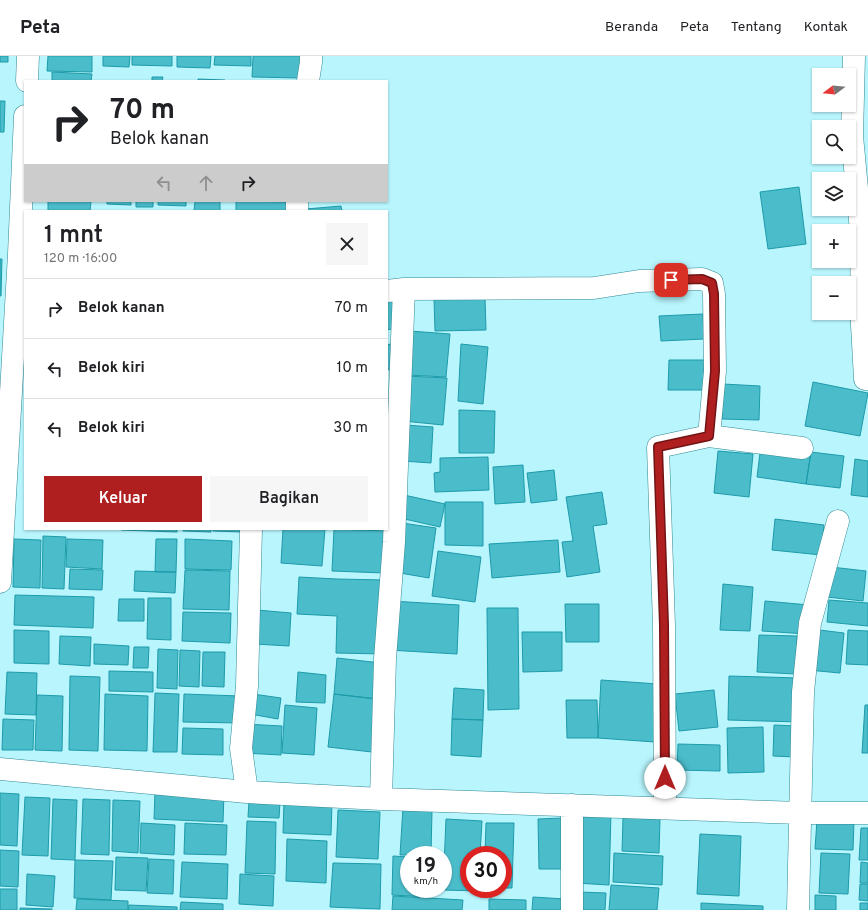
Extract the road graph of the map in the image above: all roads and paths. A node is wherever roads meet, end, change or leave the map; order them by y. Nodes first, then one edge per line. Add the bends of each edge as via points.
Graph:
1 (28, 56) edge
2 (311, 56) edge
3 (854, 56) edge
4 (27, 80) edge
5 (308, 80) edge
6 (24, 130) edge
7 (15, 260) edge
8 (396, 290) edge
9 (868, 379) edge
10 (709, 436) junction
11 (802, 448) dead end
12 (838, 521) dead end
13 (251, 530) edge
14 (0, 576) edge
15 (0, 768) edge
16 (247, 792) junction
17 (381, 799) junction
18 (572, 805) junction
19 (665, 808) junction
20 (868, 812) edge
21 (801, 813) junction
22 (572, 910) edge
23 (798, 910) edge

1 - 4 street
2 - 5 street
3 - 9 street via 852,136 861,231 865,379
6 - 7 street
7 - 14 street
8 - 10 street via 594,288 639,281 702,279 712,283 715,371
8 - 17 street via 394,542 385,659
10 - 11 street
10 - 19 street via 658,447 664,625
12 - 21 street via 810,623 804,692
13 - 16 street via 247,686 241,748
15 - 16 street
16 - 17 street
17 - 18 street
18 - 19 street
18 - 22 street
19 - 21 street
20 - 21 street
21 - 23 street

